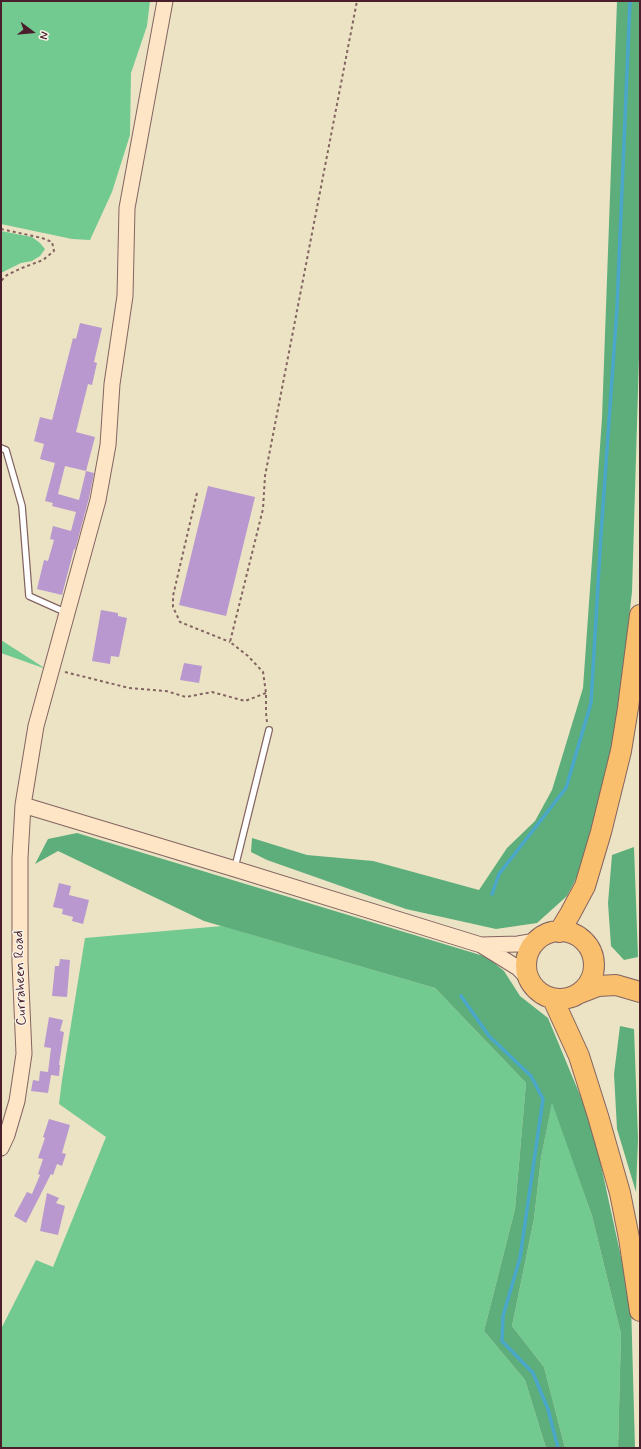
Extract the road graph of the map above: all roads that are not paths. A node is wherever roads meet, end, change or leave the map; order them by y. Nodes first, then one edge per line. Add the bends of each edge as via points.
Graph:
1 (165, 1) edge
2 (1, 448) edge
3 (67, 613) junction
4 (640, 615) edge
5 (269, 730) road end
6 (23, 805) junction
7 (235, 869) junction
8 (559, 932) junction
9 (536, 941) junction
10 (481, 945) junction
11 (593, 963) junction
12 (528, 978) junction
13 (616, 985) junction
14 (640, 992) edge
15 (580, 993) junction
16 (553, 999) junction
17 (1, 1148) edge
18 (640, 1311) edge

1 - 3 street, Curraheen Road via 127,208 125,296 112,384 108,445 98,500
2 - 3 lane via 6,450 22,506 29,596
3 - 6 street, Curraheen Road via 36,726
4 - 8 highway via 621,751 603,824 586,886
5 - 7 lane
6 - 7 street
6 - 17 street, Curraheen Road via 20,962 24,1054 17,1101
7 - 10 street
8 - 9 highway
8 - 11 highway via 569,933 586,944
9 - 10 street
9 - 12 highway via 526,958
10 - 12 street via 518,968
11 - 13 highway via 600,973
11 - 15 highway via 588,984
12 - 16 highway via 534,988
13 - 14 highway
13 - 15 highway via 598,986
15 - 16 highway
16 - 18 highway via 581,1063 620,1193

